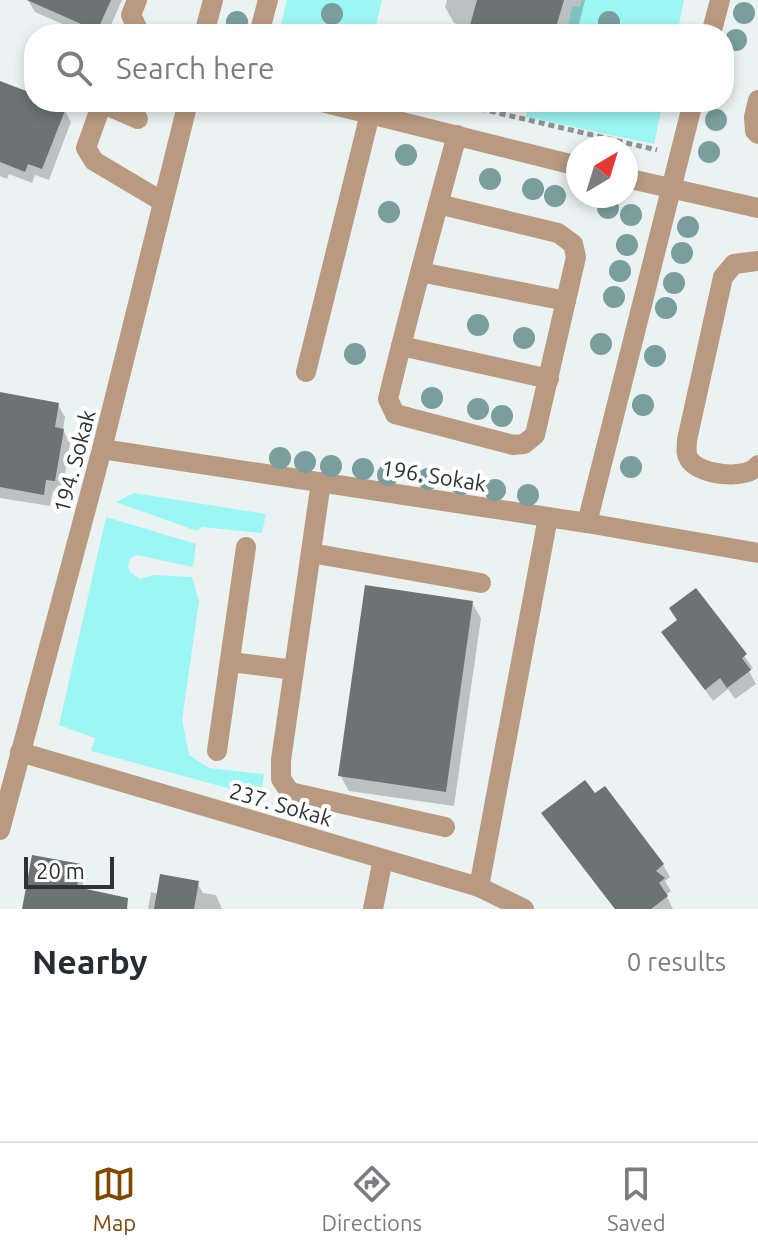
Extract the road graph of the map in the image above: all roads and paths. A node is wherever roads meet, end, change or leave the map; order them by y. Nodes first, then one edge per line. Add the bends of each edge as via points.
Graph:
1 (137, 0) edge
2 (213, 0) edge
3 (268, 0) edge
4 (720, 0) edge
5 (135, 24) edge
6 (207, 24) edge
7 (262, 24) edge
8 (714, 24) edge
9 (758, 100) edge
10 (97, 112) edge
11 (121, 112) edge
12 (186, 112) edge
13 (362, 112) edge
14 (494, 112) edge
15 (690, 112) edge
16 (370, 114) junction
17 (138, 119) dead end
18 (758, 134) edge
19 (457, 135) junction
20 (663, 138) dead end
21 (566, 163) edge
22 (638, 181) edge
23 (671, 189) junction
24 (163, 202) junction
25 (438, 204) junction
26 (758, 208) edge
27 (757, 253) edge
28 (420, 272) junction
29 (566, 301) junction
30 (401, 346) junction
31 (306, 372) dead end
32 (549, 379) junction
33 (102, 449) junction
34 (758, 465) edge
35 (321, 482) junction
36 (548, 517) junction
37 (587, 523) junction
38 (246, 547) dead end
39 (311, 553) junction
40 (758, 553) edge
41 (481, 583) dead end
42 (231, 662) junction
43 (294, 670) junction
44 (217, 751) dead end
45 (20, 752) junction
46 (445, 827) dead end
47 (0, 830) edge
48 (383, 859) junction
49 (479, 887) junction
50 (373, 909) edge
51 (524, 909) edge

1 - 5 street via 131,15
2 - 6 street
3 - 7 street
4 - 8 street
9 - 18 street
10 - 24 street via 86,148 94,161
11 - 17 street
12 - 24 street, 194. Sokak
13 - 16 street
14 - 20 path via 660,151
15 - 23 street
16 - 19 street
16 - 31 street
19 - 21 street
19 - 25 street
22 - 23 street
23 - 26 street
23 - 37 street
24 - 33 street, 194. Sokak
25 - 28 street
25 - 29 street via 558,233 573,244 576,257
27 - 34 street via 734,264 723,277 686,455 702,470 727,474 753,472
28 - 29 street
28 - 30 street
29 - 32 street
30 - 32 street
30 - 32 street via 388,399 395,414 513,445 535,435
33 - 35 street, 196. Sokak
33 - 45 street, 194. Sokak
35 - 36 street, 196. Sokak
35 - 39 street
36 - 37 street, 196. Sokak
36 - 49 street
37 - 40 street, 196. Sokak
38 - 42 street
39 - 41 street
39 - 43 street
42 - 43 street
42 - 44 street
43 - 46 street via 281,760 281,779 290,792
45 - 47 street, 194. Sokak
45 - 48 street, 237. Sokak
48 - 49 street, 237. Sokak
48 - 50 street
49 - 51 street, 237. Sokak

